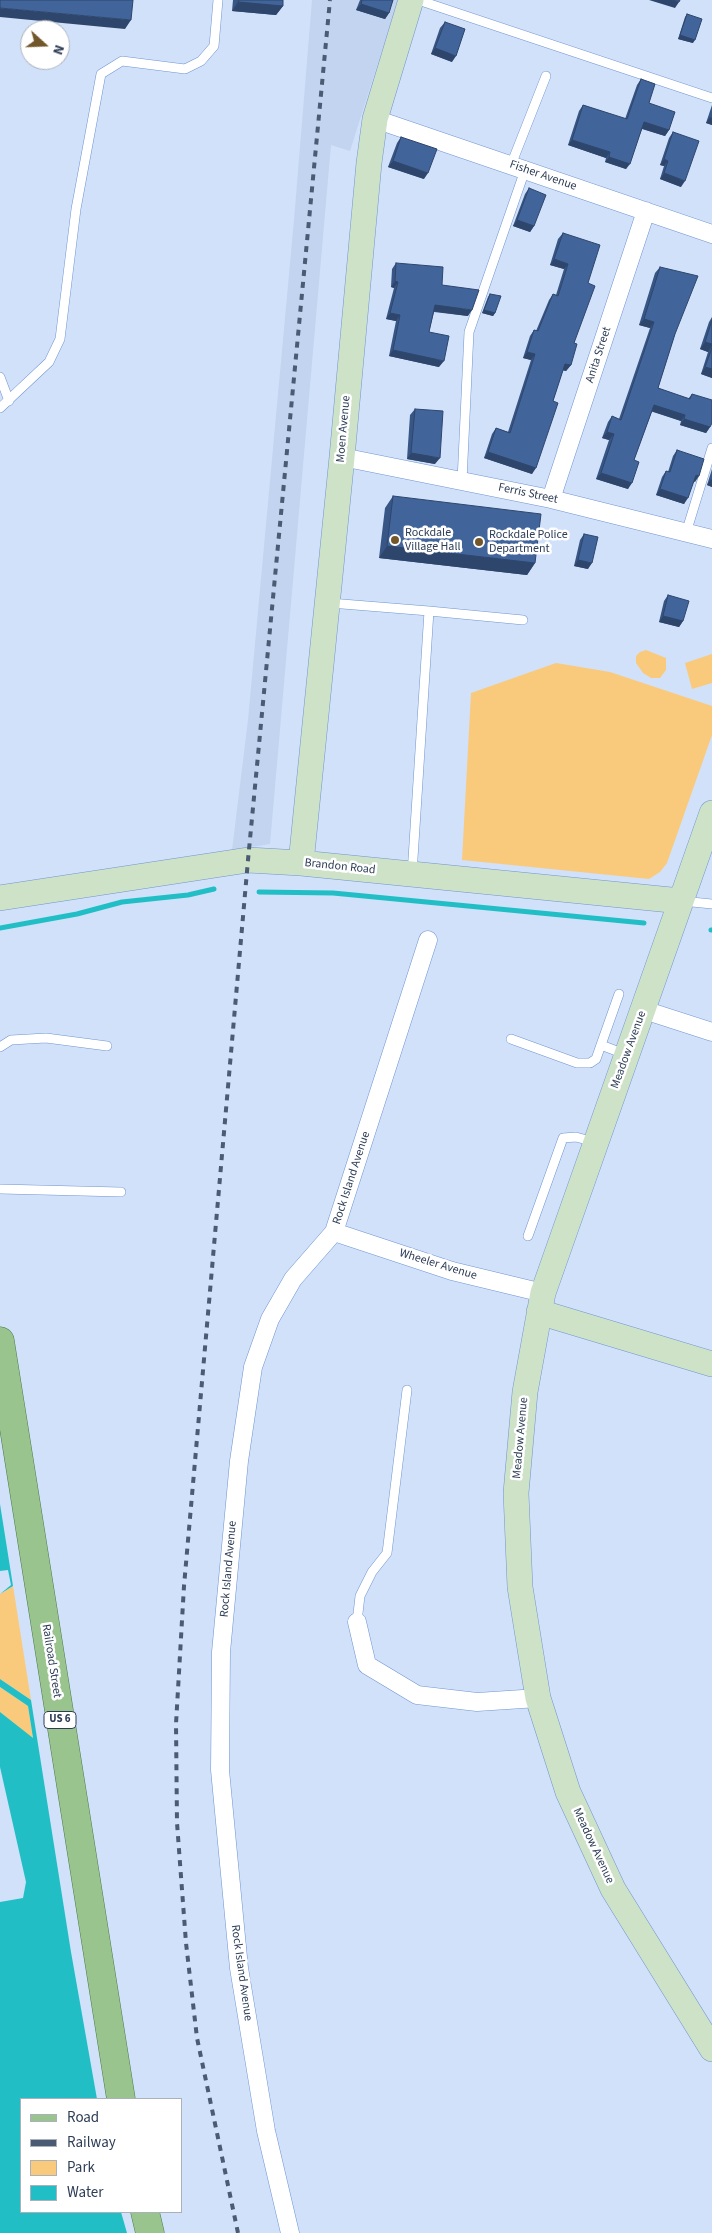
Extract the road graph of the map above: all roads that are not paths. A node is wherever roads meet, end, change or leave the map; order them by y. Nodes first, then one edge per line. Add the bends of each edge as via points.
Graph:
1 (218, 0) edge
2 (411, 0) edge
3 (418, 0) edge
4 (546, 76) dead end
5 (712, 98) edge
6 (375, 118) junction
7 (518, 167) junction
8 (646, 211) junction
9 (712, 234) edge
10 (0, 377) edge
11 (8, 401) junction
12 (0, 408) edge
13 (712, 448) edge
14 (342, 457) junction
15 (462, 481) junction
16 (551, 499) junction
17 (686, 533) junction
18 (712, 539) edge
19 (327, 602) junction
20 (429, 611) junction
21 (522, 620) dead end
22 (712, 813) edge
23 (301, 863) junction
24 (412, 874) junction
25 (0, 898) edge
26 (682, 901) junction
27 (712, 904) edge
28 (428, 940) dead end
29 (619, 994) dead end
30 (644, 1010) junction
31 (712, 1032) edge
32 (511, 1039) dead end
33 (601, 1045) junction
34 (107, 1046) dead end
35 (0, 1047) edge
36 (628, 1055) junction
37 (596, 1143) junction
38 (0, 1189) edge
39 (121, 1192) dead end
40 (334, 1232) junction
41 (528, 1236) dead end
42 (541, 1303) junction
43 (0, 1341) edge
44 (712, 1364) edge
45 (407, 1390) dead end
46 (357, 1622) joint
47 (538, 1698) junction
48 (712, 2049) edge
49 (121, 2098) edge
50 (145, 2213) edge
51 (150, 2233) edge
52 (290, 2233) edge

1 - 11 lane via 214,46 201,61 185,69 122,61 101,74 76,210 60,338 49,362
2 - 6 street, Moen Avenue
3 - 5 lane
4 - 7 lane
6 - 7 street, Fisher Avenue
6 - 14 street, Moen Avenue
7 - 8 street, Fisher Avenue
7 - 15 lane via 469,332
8 - 9 street, Fisher Avenue
8 - 16 street, Anita Street
10 - 11 lane
11 - 12 lane
13 - 17 lane
14 - 15 street, Ferris Street
14 - 19 street, Moen Avenue
15 - 16 street, Ferris Street
16 - 17 street, Ferris Street
17 - 18 street, Ferris Street
19 - 20 lane
19 - 23 street, Moen Avenue
20 - 21 lane
20 - 24 lane
22 - 26 street, Meadow Avenue
23 - 24 street, Brandon Road
23 - 25 street, Brandon Road via 248,860 216,863
24 - 26 street, Brandon Road
26 - 27 lane
26 - 30 street, Meadow Avenue
28 - 40 street, Rock Island Avenue
29 - 33 lane
30 - 31 street
30 - 36 street, Meadow Avenue
32 - 33 lane via 576,1062 590,1063 596,1059
33 - 36 lane
34 - 35 lane via 46,1038 11,1040
36 - 37 street, Meadow Avenue
37 - 41 lane via 576,1137 563,1138
37 - 42 street, Meadow Avenue
38 - 39 lane
40 - 42 street, Wheeler Avenue
40 - 52 street, Rock Island Avenue via 293,1279 270,1319 253,1367 239,1461 221,1652 220,1770 239,1968 266,2131
42 - 44 street, Wheeler Avenue
42 - 47 street, Meadow Avenue via 525,1392 516,1493 520,1587
43 - 49 main road, Railroad Street / US 6
45 - 46 lane via 387,1553 372,1572 360,1596
46 - 47 street via 367,1665 417,1695 477,1702
47 - 48 street, Meadow Avenue via 568,1792 613,1889
50 - 51 main road

